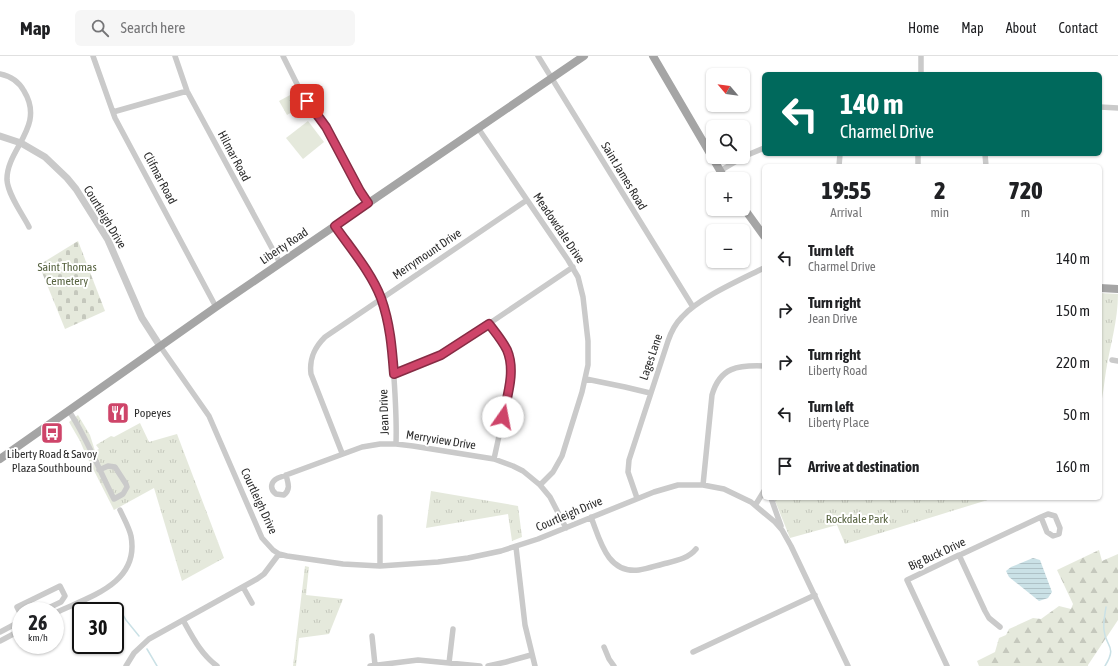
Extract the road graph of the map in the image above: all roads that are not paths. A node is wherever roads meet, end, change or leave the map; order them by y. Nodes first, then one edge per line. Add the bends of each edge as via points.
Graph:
1 (93, 56) edge
2 (175, 56) edge
3 (283, 56) edge
4 (538, 56) edge
5 (584, 56) edge
6 (653, 56) edge
7 (921, 56) edge
8 (920, 72) edge
9 (0, 74) edge
10 (552, 78) junction
11 (187, 91) junction
12 (1102, 107) edge
13 (1118, 108) edge
14 (113, 112) junction
15 (478, 128) junction
16 (0, 136) edge
17 (21, 143) junction
18 (762, 149) edge
19 (720, 171) joint
20 (527, 200) junction
21 (368, 203) junction
22 (750, 216) edge
23 (335, 226) junction
24 (29, 227) dead end
25 (762, 233) edge
26 (280, 264) junction
27 (573, 267) junction
28 (762, 269) edge
29 (1102, 288) edge
30 (1118, 289) edge
31 (381, 299) junction
32 (216, 307) junction
33 (692, 307) junction
34 (489, 324) junction
35 (160, 346) junction
36 (762, 366) edge
37 (394, 374) junction
38 (586, 379) junction
39 (650, 393) junction
40 (69, 411) junction
41 (396, 444) junction
42 (342, 453) junction
43 (0, 459) edge
44 (494, 459) junction
45 (99, 470) junction
46 (286, 475) dead end
47 (540, 485) junction
48 (703, 485) junction
49 (762, 494) edge
50 (637, 498) junction
51 (772, 500) edge
52 (756, 504) junction
53 (120, 510) dead end
54 (380, 517) dead end
55 (1041, 517) dead end
56 (591, 518) junction
57 (566, 528) junction
58 (782, 530) junction
59 (516, 547) junction
60 (696, 549) dead end
61 (279, 554) junction
62 (959, 556) junction
63 (380, 566) junction
64 (243, 587) junction
65 (815, 596) junction
66 (28, 602) edge
67 (61, 602) edge
68 (252, 603) dead end
69 (64, 609) edge
70 (183, 620) junction
71 (12, 626) edge
72 (1000, 627) dead end
73 (453, 629) dead end
74 (0, 632) edge
75 (12, 635) edge
76 (372, 636) dead end
77 (0, 641) edge
78 (604, 647) dead end
79 (693, 652) dead end
80 (531, 655) junction
81 (449, 663) junction
82 (126, 666) edge
83 (218, 666) edge
84 (373, 666) edge
85 (480, 666) edge
86 (488, 666) edge
87 (535, 666) edge
88 (614, 666) edge
89 (847, 666) edge
90 (947, 666) edge

1 - 14 street, Clifmar Road
2 - 11 street, Hilmar Road
3 - 21 street via 299,88 326,127
4 - 10 street, Saint James Road
5 - 10 main road, Liberty Road
6 - 19 main road
7 - 8 street
9 - 17 street via 17,82 30,103 28,128
10 - 15 main road, Liberty Road
10 - 33 street, Saint James Road
11 - 14 street
11 - 26 street, Hilmar Road
12 - 13 street
14 - 32 street, Clifmar Road
15 - 20 street, Meadowdale Drive
15 - 21 main road, Liberty Road
16 - 17 street, Courtleigh Drive
17 - 24 street via 10,166 7,181
17 - 35 street, Courtleigh Drive via 56,166 76,190 108,240 142,318
18 - 19 street
20 - 27 street, Meadowdale Drive
20 - 31 street, Merrymount Drive
21 - 23 main road, Liberty Road
22 - 25 main road
23 - 26 main road, Liberty Road
23 - 31 street, Jean Drive via 370,277
26 - 32 main road, Liberty Road
27 - 34 street
27 - 38 street, Meadowdale Drive via 583,297 589,351
28 - 33 street, Lages Lane
29 - 30 main road
31 - 37 street, Jean Drive via 390,330
31 - 42 street, Merrymount Drive via 325,337 316,347 311,360 313,380
32 - 35 main road, Liberty Road
33 - 39 street, Lages Lane via 680,318 670,334
34 - 37 street via 441,355
34 - 44 street via 507,351 511,370
35 - 40 main road, Liberty Road
35 - 61 street, Courtleigh Drive via 210,416 262,538
36 - 48 street via 739,366 726,372 717,382 712,396
37 - 41 street, Jean Drive
38 - 39 street
38 - 47 street, Meadowdale Drive via 562,456 553,472
39 - 50 street, Lages Lane via 628,466
40 - 43 main road, Liberty Road
40 - 45 street via 84,436
41 - 42 street, Merryview Drive via 362,447
41 - 44 street, Merryview Drive
42 - 46 street, Merryview Drive
44 - 47 street, Merryview Drive via 523,471
45 - 45 street via 108,466 115,467 127,487 123,494 114,499
47 - 57 street, Merryview Drive via 550,497
48 - 50 street, Courtleigh Drive via 678,485
48 - 52 street, Courtleigh Drive via 729,491
49 - 52 street
50 - 56 street, Courtleigh Drive
51 - 58 street
52 - 58 street, Courtleigh Drive
53 - 69 street via 132,543 130,558 124,572 105,589
54 - 63 street
55 - 62 street, Big Buck Drive
56 - 57 street, Courtleigh Drive
56 - 60 street via 607,557 624,569 639,570 681,559
57 - 59 street, Courtleigh Drive
58 - 65 street
59 - 63 street, Courtleigh Drive via 468,558
59 - 80 street
61 - 63 street, Courtleigh Drive via 344,564
61 - 64 street via 264,574
62 - 72 street via 989,618
62 - 90 street, Big Buck Drive via 907,580
64 - 68 street
64 - 70 street
65 - 79 street
65 - 89 street
66 - 67 street via 60,586 65,596
70 - 82 street via 140,646
70 - 83 street via 198,647
71 - 74 street
73 - 81 street
75 - 77 street
76 - 84 street
78 - 88 street
80 - 86 street
80 - 87 street
81 - 84 street via 418,660
81 - 85 street

